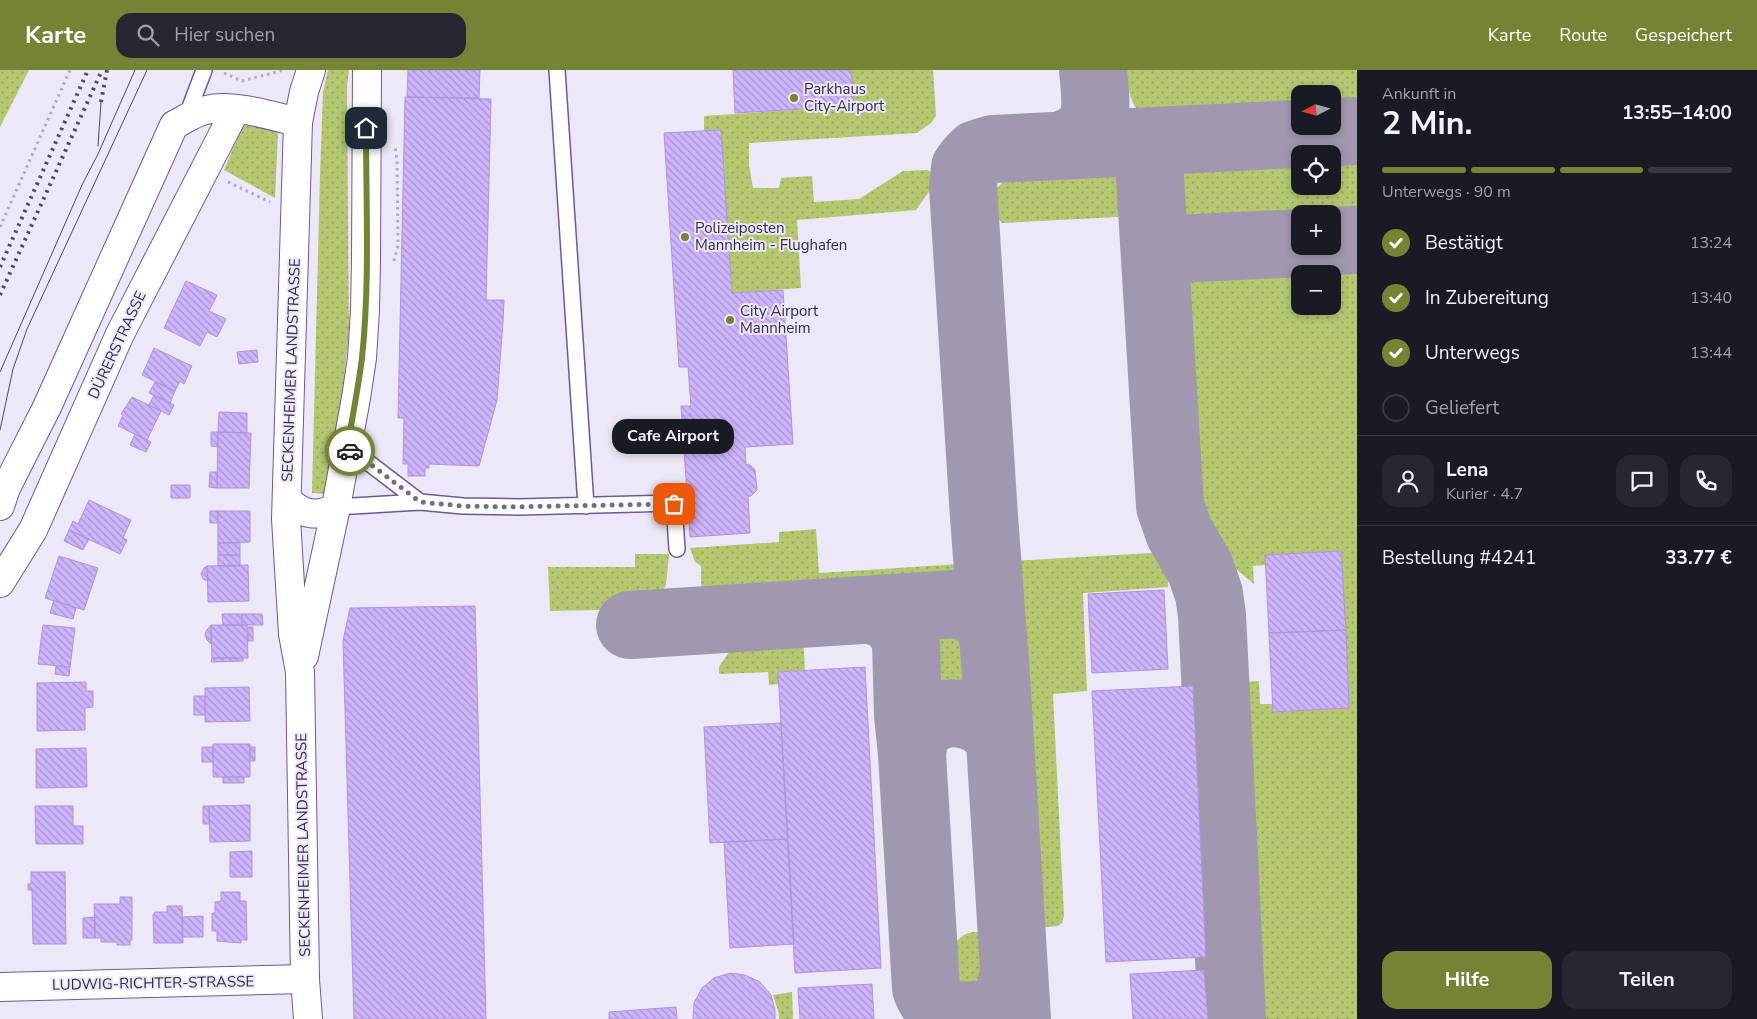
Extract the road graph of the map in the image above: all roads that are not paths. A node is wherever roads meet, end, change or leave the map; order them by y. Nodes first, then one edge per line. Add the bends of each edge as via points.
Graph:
1 (204, 70) edge
2 (311, 70) edge
3 (367, 70) edge
4 (557, 70) edge
5 (236, 109) junction
6 (186, 118) junction
7 (298, 122) junction
8 (347, 449) junction
9 (287, 500) junction
10 (420, 502) junction
11 (0, 506) edge
12 (586, 506) junction
13 (336, 507) junction
14 (677, 549) dead end
15 (0, 583) edge
16 (300, 672) junction
17 (305, 980) junction
18 (0, 987) edge
19 (308, 1019) edge

1 - 6 lane
2 - 7 main road, SECKENHEIMER LANDSTRASSE
3 - 8 main road, SECKENHEIMER LANDSTRASSE via 365,310 360,374
4 - 12 lane
5 - 6 main road via 205,110
5 - 7 main road
5 - 15 main road, DÜRERSTRASSE via 120,334 34,530
6 - 11 main road via 174,125
7 - 9 main road, SECKENHEIMER LANDSTRASSE
8 - 10 lane
8 - 13 main road, SECKENHEIMER LANDSTRASSE
9 - 13 main road via 310,514 328,512
9 - 16 main road, SECKENHEIMER LANDSTRASSE via 293,634
10 - 12 lane via 463,506
10 - 13 lane
12 - 14 lane via 674,504
13 - 16 main road, SECKENHEIMER LANDSTRASSE
16 - 17 main road, SECKENHEIMER LANDSTRASSE
17 - 18 main road, LUDWIG-RICHTER-STRASSE
17 - 19 main road, SECKENHEIMER LANDSTRASSE

